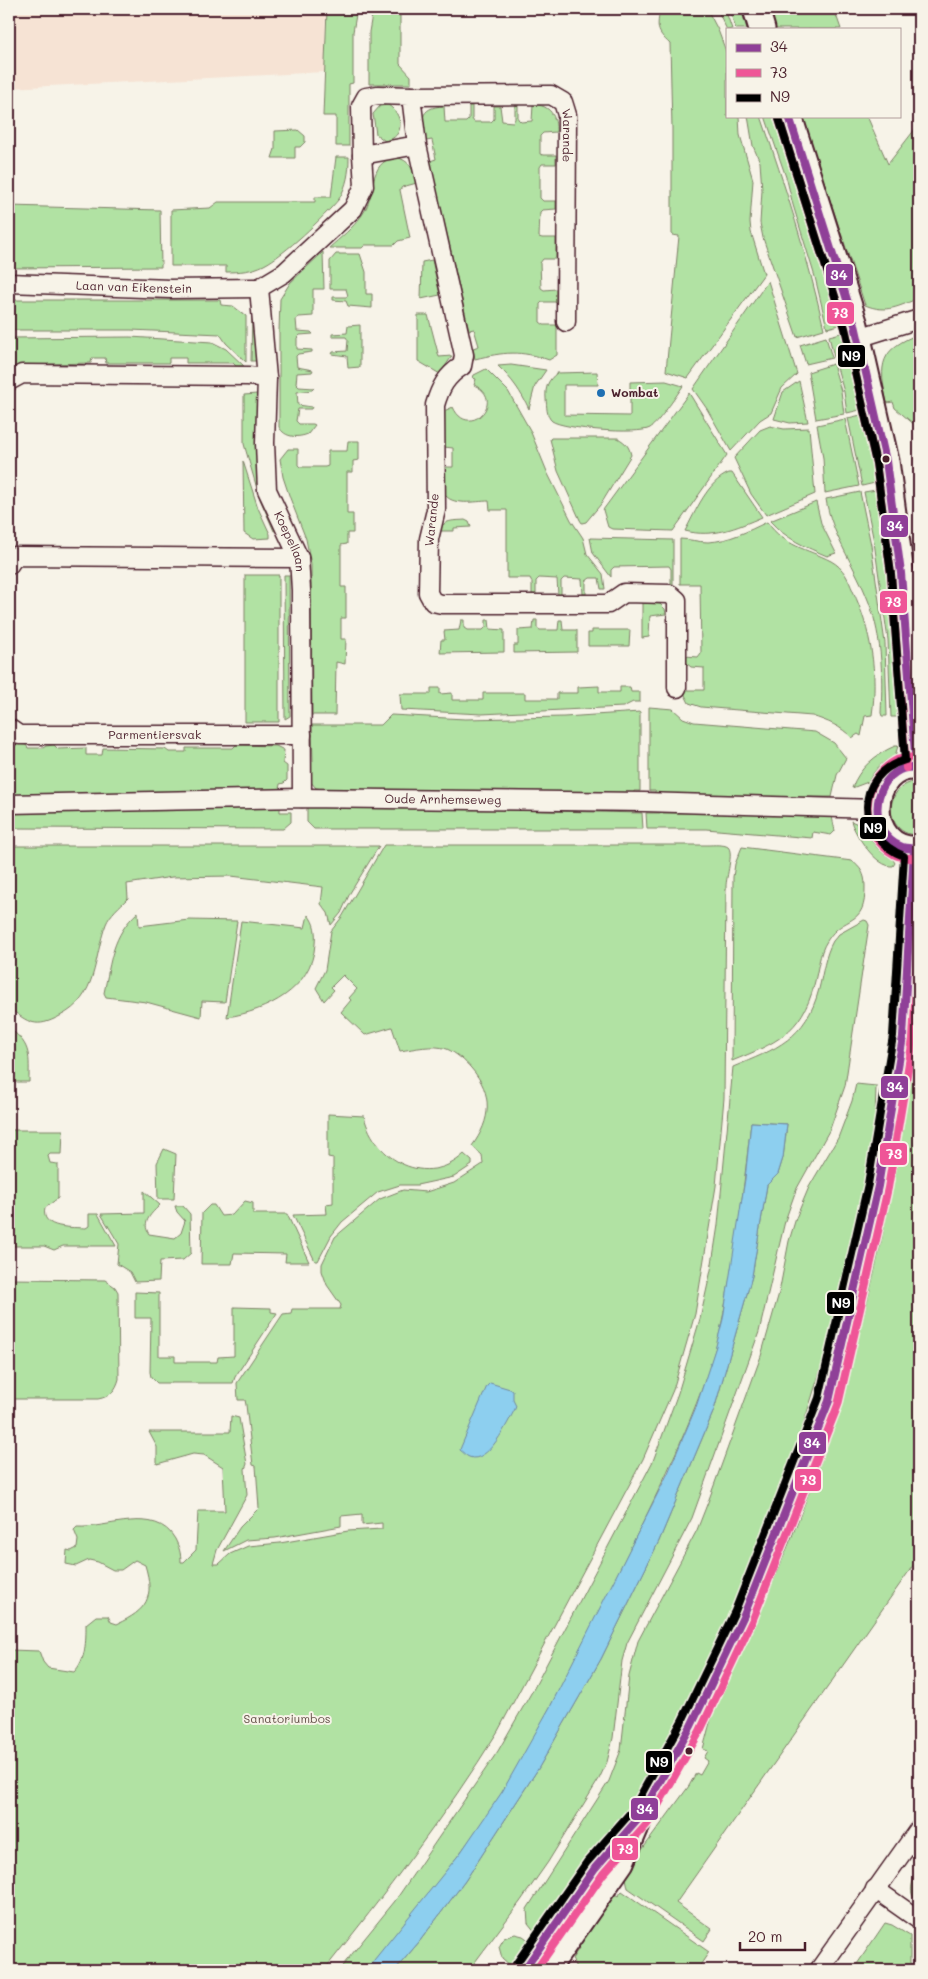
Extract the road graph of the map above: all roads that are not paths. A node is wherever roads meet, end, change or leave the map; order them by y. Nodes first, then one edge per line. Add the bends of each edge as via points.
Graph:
1 (756, 9) edge
2 (762, 28) edge
3 (411, 96) junction
4 (790, 118) edge
5 (416, 145) junction
6 (362, 155) junction
7 (9, 283) edge
8 (259, 288) junction
9 (919, 319) edge
10 (566, 322) dead end
11 (858, 338) junction
12 (268, 378) junction
13 (9, 381) edge
14 (11, 557) edge
15 (299, 558) junction
16 (677, 688) dead end
17 (9, 728) edge
18 (302, 735) junction
19 (917, 767) edge
20 (302, 798) junction
21 (9, 804) edge
22 (876, 809) junction
23 (916, 849) edge
24 (919, 1829) edge
25 (875, 1889) junction
26 (919, 1920) edge
27 (539, 1968) edge
28 (819, 1970) edge

1 - 2 main road
3 - 5 street, Warande
3 - 6 street, Warande via 366,97 361,106
3 - 10 street, Warande via 551,96 563,102 567,115
4 - 11 main road
5 - 6 street
5 - 16 street, Warande via 464,354 462,366 451,373 435,405 436,510 428,539 428,593 433,602 442,604 608,604 624,593 670,594 677,600
6 - 8 street, Warande via 364,186 354,209 284,273
7 - 8 street, Laan van Eikenstein via 170,289
8 - 12 street, Koepellaan
9 - 11 street
11 - 19 main road via 889,483 901,573
12 - 13 street via 22,374
12 - 15 street, Koepellaan via 267,490
14 - 15 street
15 - 18 street, Koepellaan
17 - 18 street, Parmentiersvak via 19,735
18 - 20 street, Koepellaan
19 - 22 main road via 902,770 889,778 879,792
20 - 21 street, Oude Arnhemseweg
20 - 22 street, Oude Arnhemseweg via 644,802
22 - 23 main road via 880,826 892,841 902,847
23 - 27 main road via 903,1037 878,1186 828,1401 744,1615 691,1726 640,1817 595,1868
24 - 25 street
25 - 26 street
25 - 28 street

